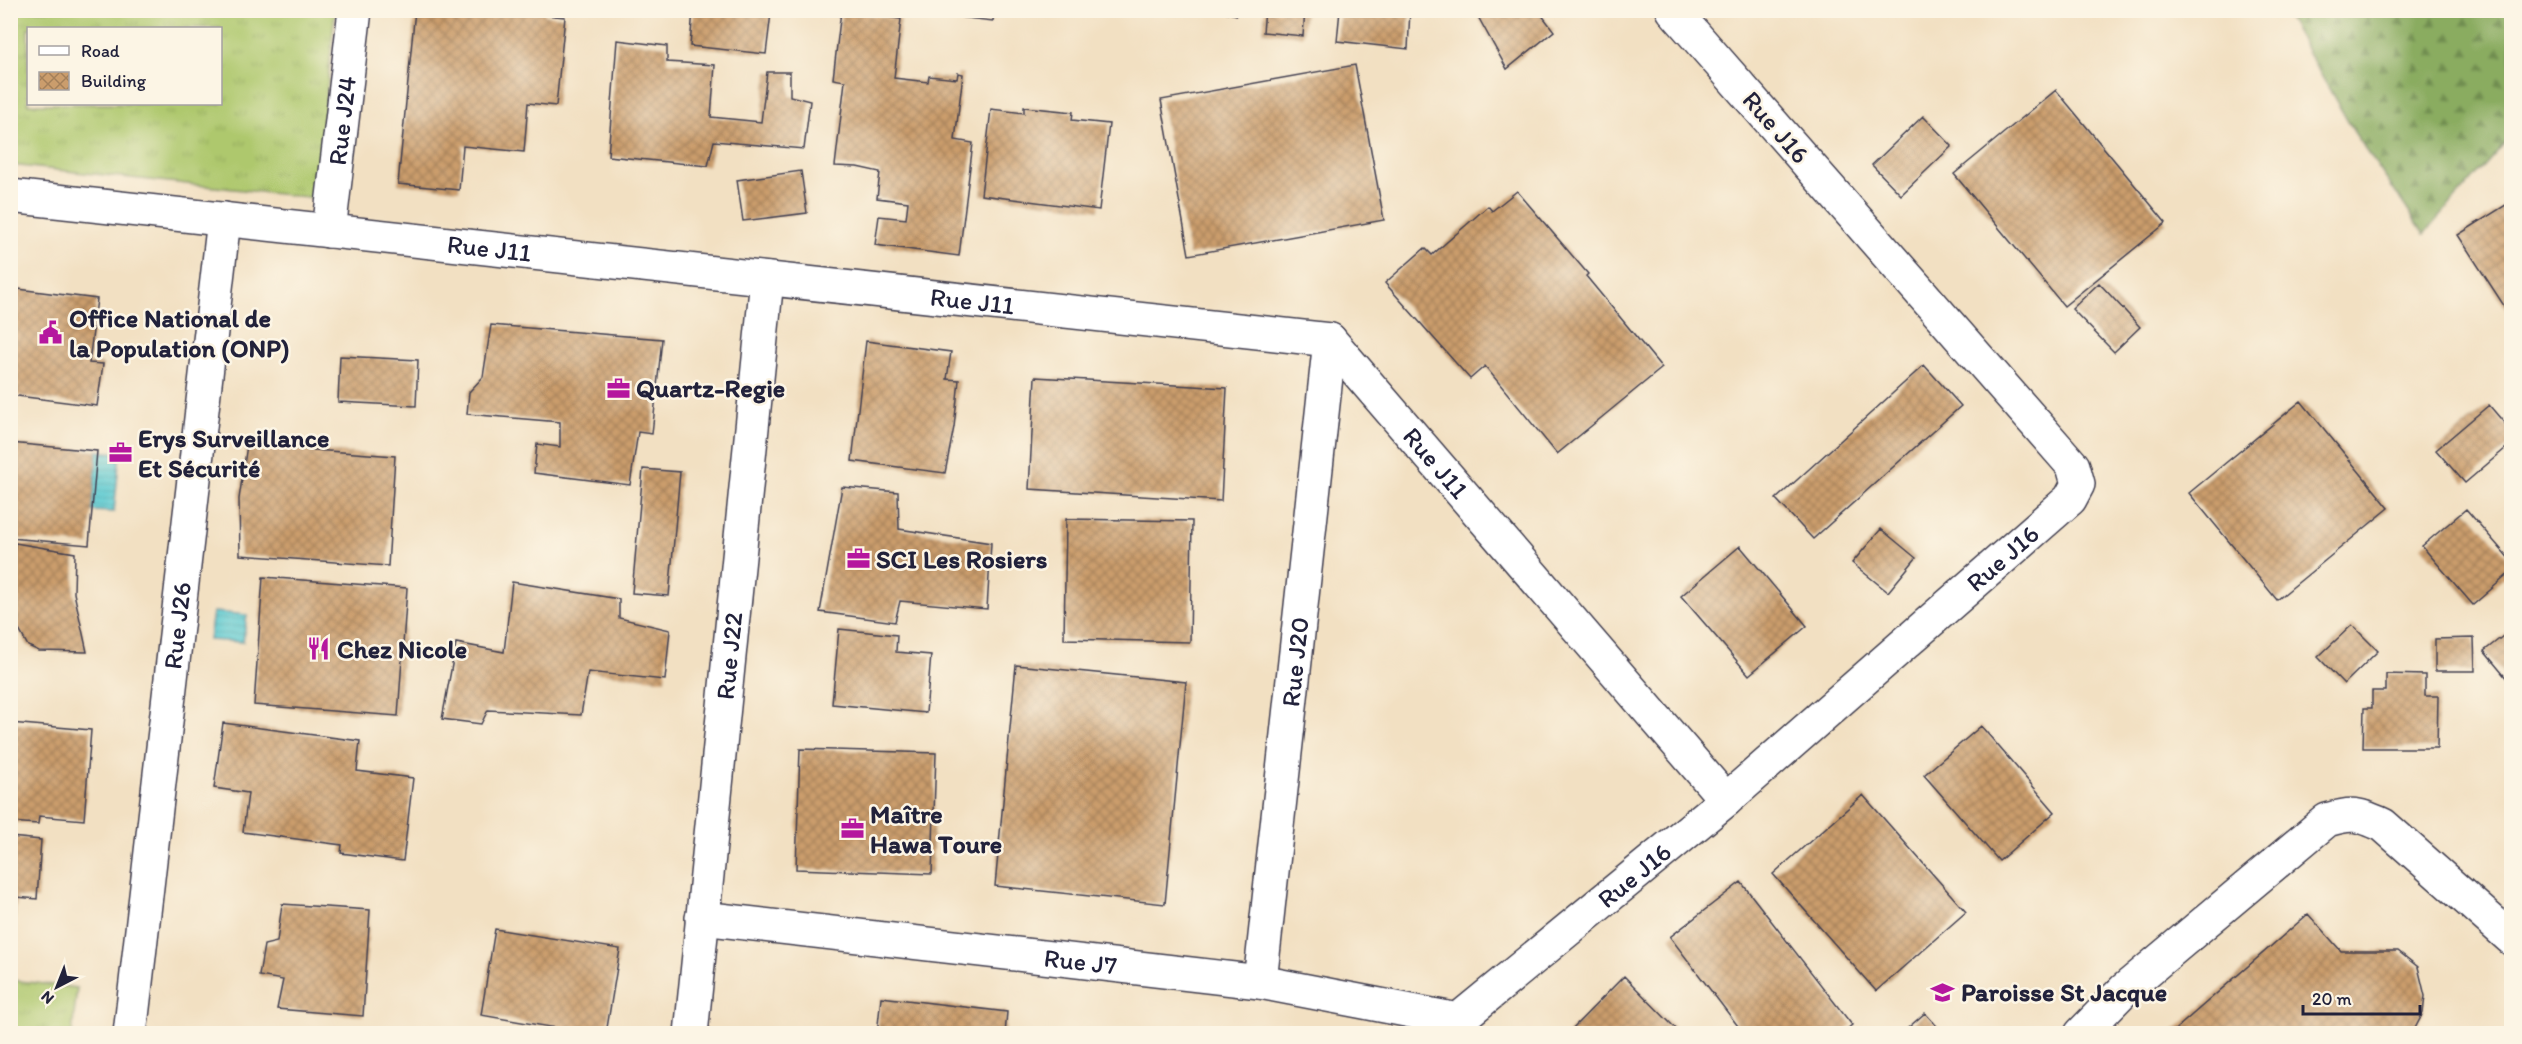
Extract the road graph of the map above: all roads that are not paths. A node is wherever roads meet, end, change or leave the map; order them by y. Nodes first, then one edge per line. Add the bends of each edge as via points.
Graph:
1 (356, 10) edge
2 (1673, 10) edge
3 (10, 196) edge
4 (224, 219) junction
5 (330, 231) junction
6 (767, 279) junction
7 (1330, 340) junction
8 (1726, 800) junction
9 (702, 918) junction
10 (2511, 939) edge
11 (1260, 982) junction
12 (1463, 1027) edge
13 (130, 1034) edge
14 (691, 1034) edge
15 (2081, 1034) edge

1 - 5 street, Rue J24
2 - 8 street, Rue J16 via 2073,466 2078,484 2070,499
3 - 4 street, Rue J11
4 - 5 street, Rue J11
4 - 13 street, Rue J26
5 - 6 street, Rue J11
6 - 7 street, Rue J11
6 - 9 street, Rue J22
7 - 8 street, Rue J11
7 - 11 street, Rue J20
8 - 12 street, Rue J16
9 - 11 street, Rue J7
9 - 14 street, Rue J22
10 - 15 street via 2383,825 2349,813 2327,820 2124,990
11 - 12 street, Rue J7

